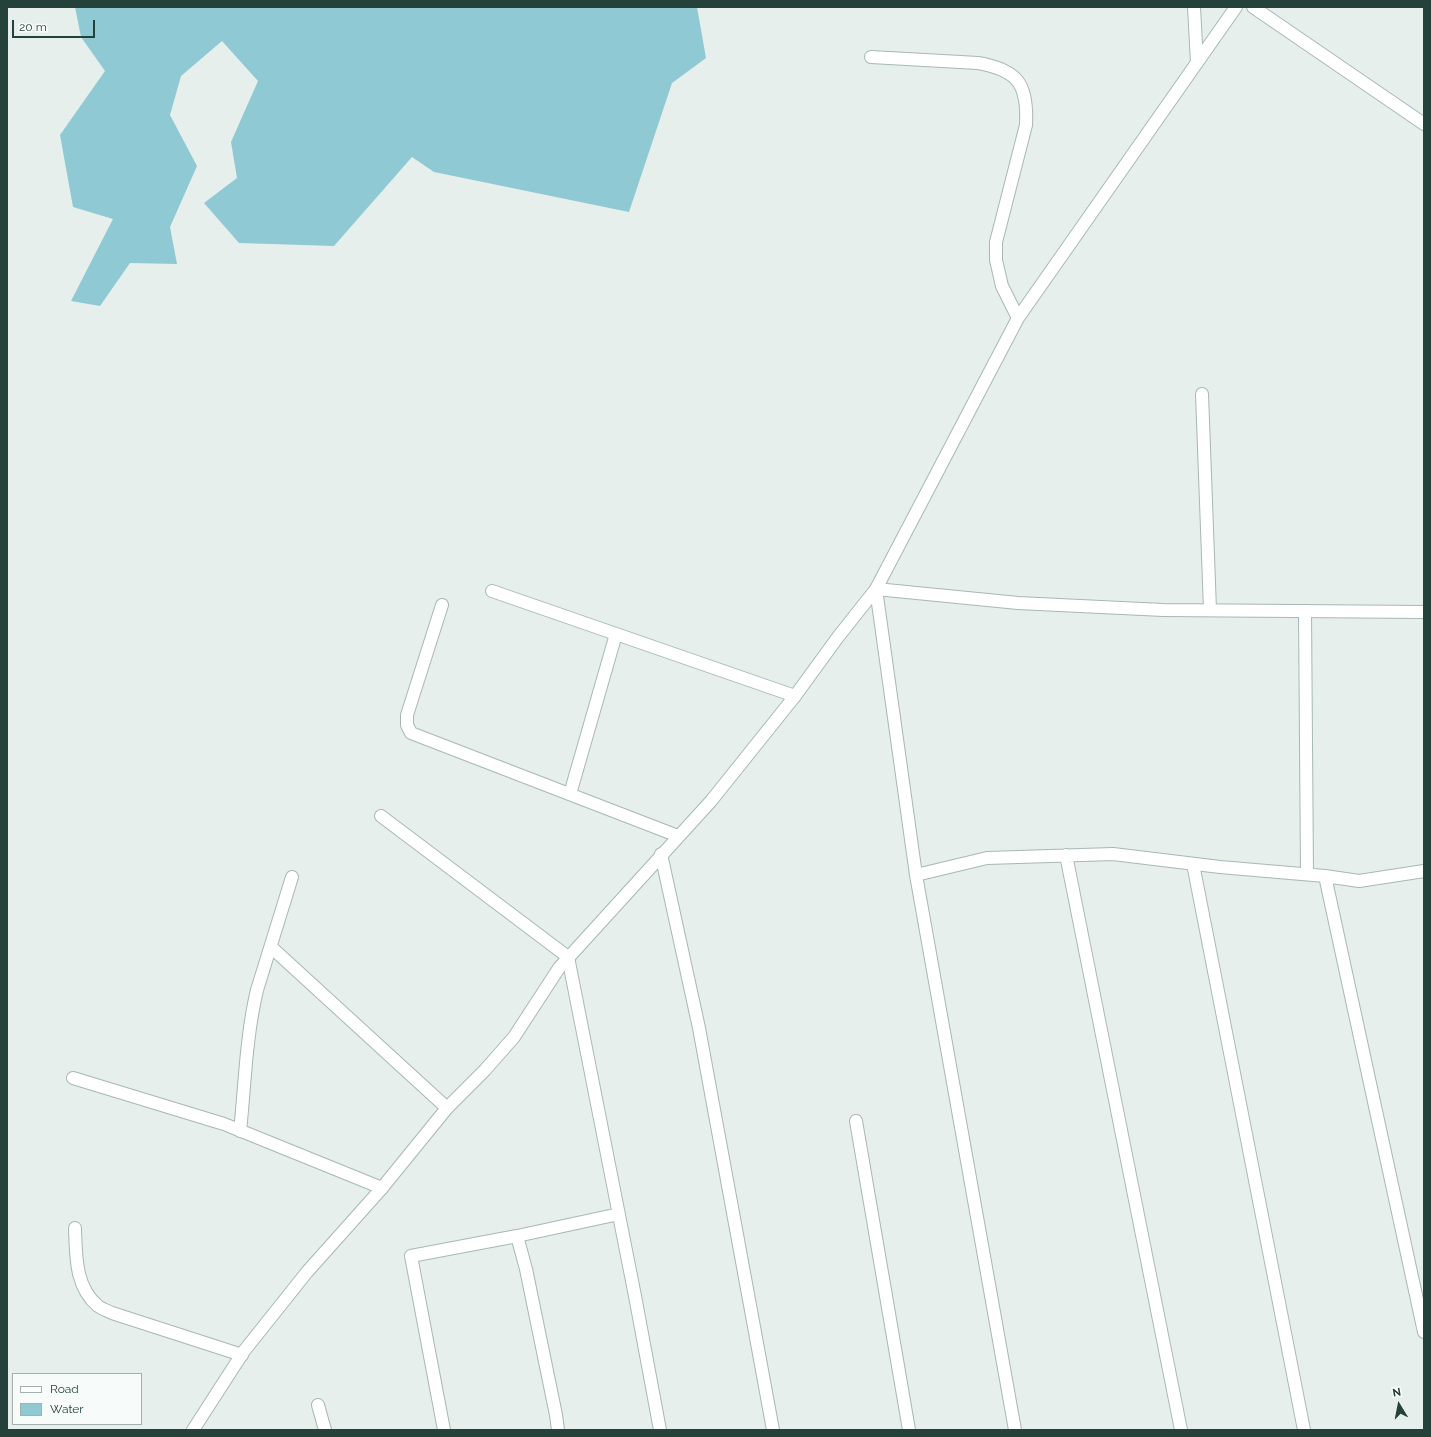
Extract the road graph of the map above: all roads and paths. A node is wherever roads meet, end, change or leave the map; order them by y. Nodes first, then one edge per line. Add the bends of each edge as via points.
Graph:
1 (1194, 7) edge
2 (1236, 7) edge
3 (1253, 7) edge
4 (871, 57) dead end
5 (1197, 63) junction
6 (1424, 124) edge
7 (1018, 318) junction
8 (1202, 394) dead end
9 (876, 589) junction
10 (492, 591) dead end
11 (442, 605) dead end
12 (1210, 610) junction
13 (1305, 611) junction
14 (1424, 612) edge
15 (616, 634) junction
16 (795, 696) junction
17 (570, 794) junction
18 (381, 816) dead end
19 (678, 836) junction
20 (661, 854) junction
21 (1066, 855) junction
22 (1193, 864) junction
23 (1424, 871) edge
24 (1308, 874) junction
25 (916, 875) junction
26 (1325, 876) junction
27 (292, 877) dead end
28 (270, 947) junction
29 (568, 957) junction
30 (73, 1078) dead end
31 (447, 1108) junction
32 (856, 1121) dead end
33 (240, 1131) junction
34 (382, 1188) junction
35 (619, 1214) junction
36 (75, 1228) dead end
37 (517, 1236) junction
38 (1424, 1332) edge
39 (242, 1355) junction
40 (318, 1405) dead end
41 (192, 1430) edge
42 (325, 1430) edge
43 (444, 1430) edge
44 (558, 1430) edge
45 (660, 1430) edge
46 (773, 1430) edge
47 (909, 1430) edge
48 (1015, 1430) edge
49 (1181, 1430) edge
50 (1304, 1430) edge

1 - 5 street
2 - 5 street
3 - 6 street
4 - 7 street via 978,63 1009,72 1020,83 1027,107 1026,125 996,242 996,260 1002,286
5 - 7 street
7 - 9 street
8 - 12 street
9 - 12 street via 1018,603
9 - 16 street
9 - 25 street
10 - 15 street
11 - 17 street via 407,715 410,733
12 - 13 street
13 - 14 street
13 - 24 street
15 - 16 street
15 - 17 street
16 - 19 street via 711,801
17 - 19 street
18 - 29 street
19 - 20 street
20 - 29 street
20 - 46 street via 699,1028
21 - 22 street via 1113,854
21 - 25 street via 987,858
21 - 49 street
22 - 24 street
22 - 50 street
23 - 26 street via 1359,880
24 - 26 street
25 - 48 street
26 - 38 street
27 - 28 street
28 - 31 street
28 - 33 street via 253,1008
29 - 31 street via 514,1037
29 - 35 street
30 - 33 street via 200,1116
31 - 34 street
32 - 47 street
33 - 34 street
34 - 39 street via 307,1272
35 - 37 street
35 - 45 street
36 - 39 street via 77,1265 81,1282 98,1306 112,1313
37 - 43 street via 411,1256
37 - 44 street
39 - 41 street
40 - 42 street

